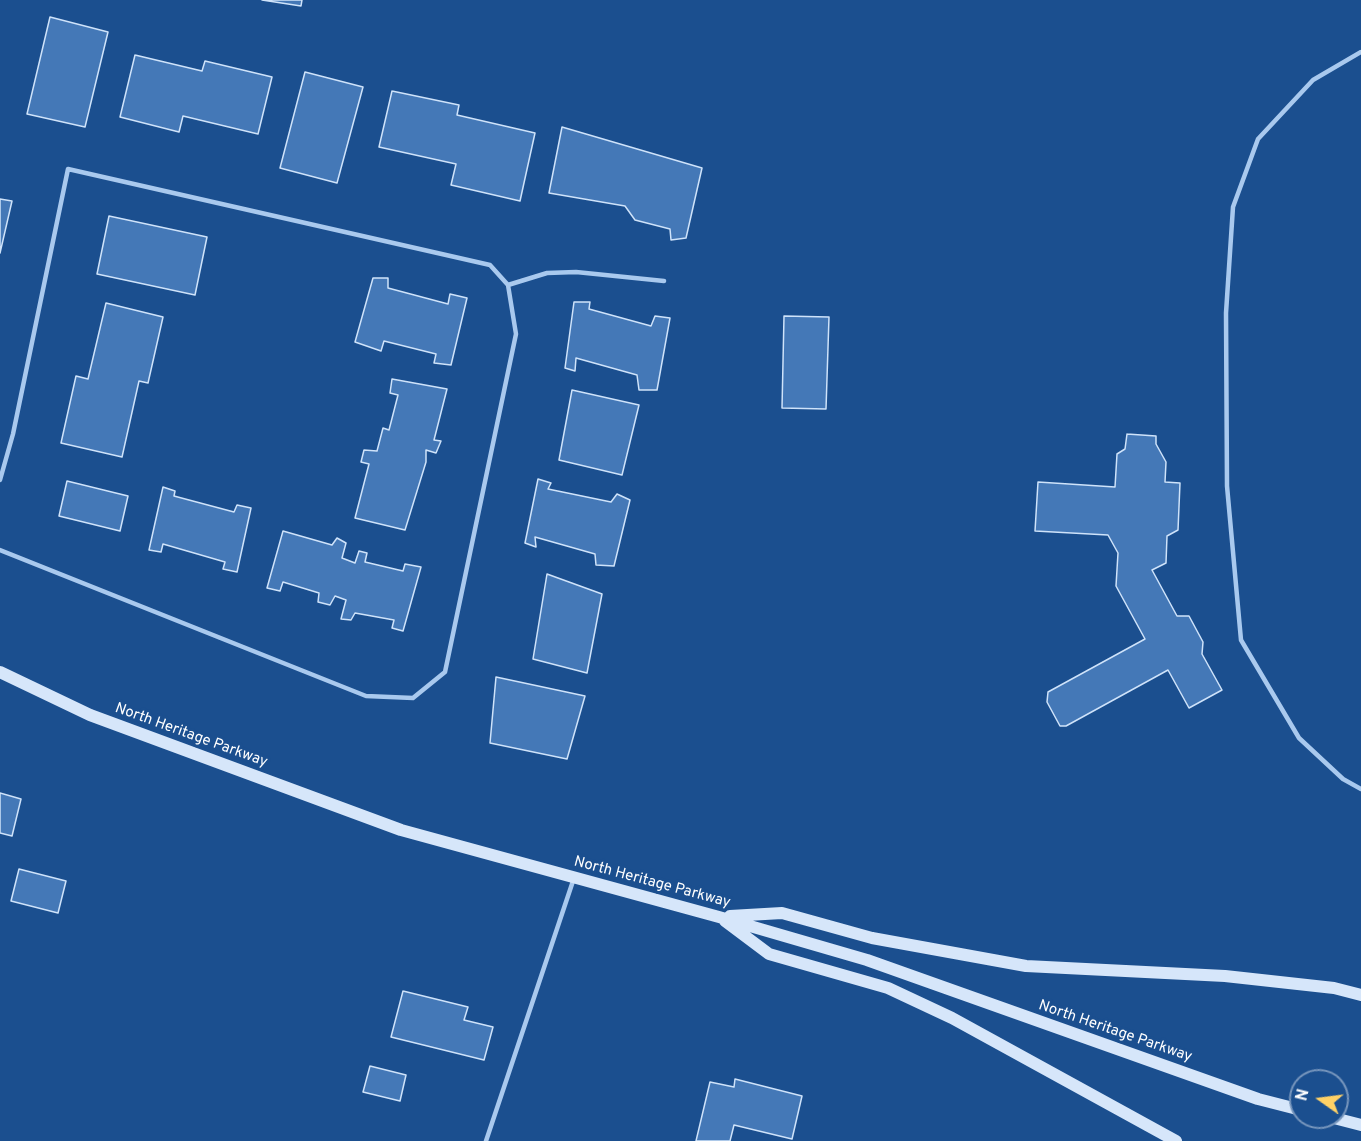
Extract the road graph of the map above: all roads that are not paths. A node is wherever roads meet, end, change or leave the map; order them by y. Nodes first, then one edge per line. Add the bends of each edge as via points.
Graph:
1 (1361, 52) edge
2 (664, 281) dead end
3 (508, 285) junction
4 (0, 480) edge
5 (0, 550) edge
6 (0, 672) edge
7 (1361, 789) edge
8 (574, 878) junction
9 (719, 917) junction
10 (1361, 995) edge
11 (1289, 1107) edge
12 (486, 1141) edge
13 (1176, 1141) edge

1 - 7 lane via 1313,80 1258,139 1233,207 1226,324 1227,486 1241,640 1299,738 1343,779
2 - 3 lane via 567,272 548,273
3 - 4 lane via 490,265 68,169
3 - 5 lane via 516,334 445,672 413,699 366,696
6 - 8 main road, North Heritage Parkway via 90,714 402,830
8 - 9 main road, North Heritage Parkway
8 - 12 lane
9 - 10 main road via 782,913 872,938 1026,966 1226,976 1334,988
9 - 11 main road, North Heritage Parkway via 867,960
9 - 13 main road via 769,954 888,988 952,1018

